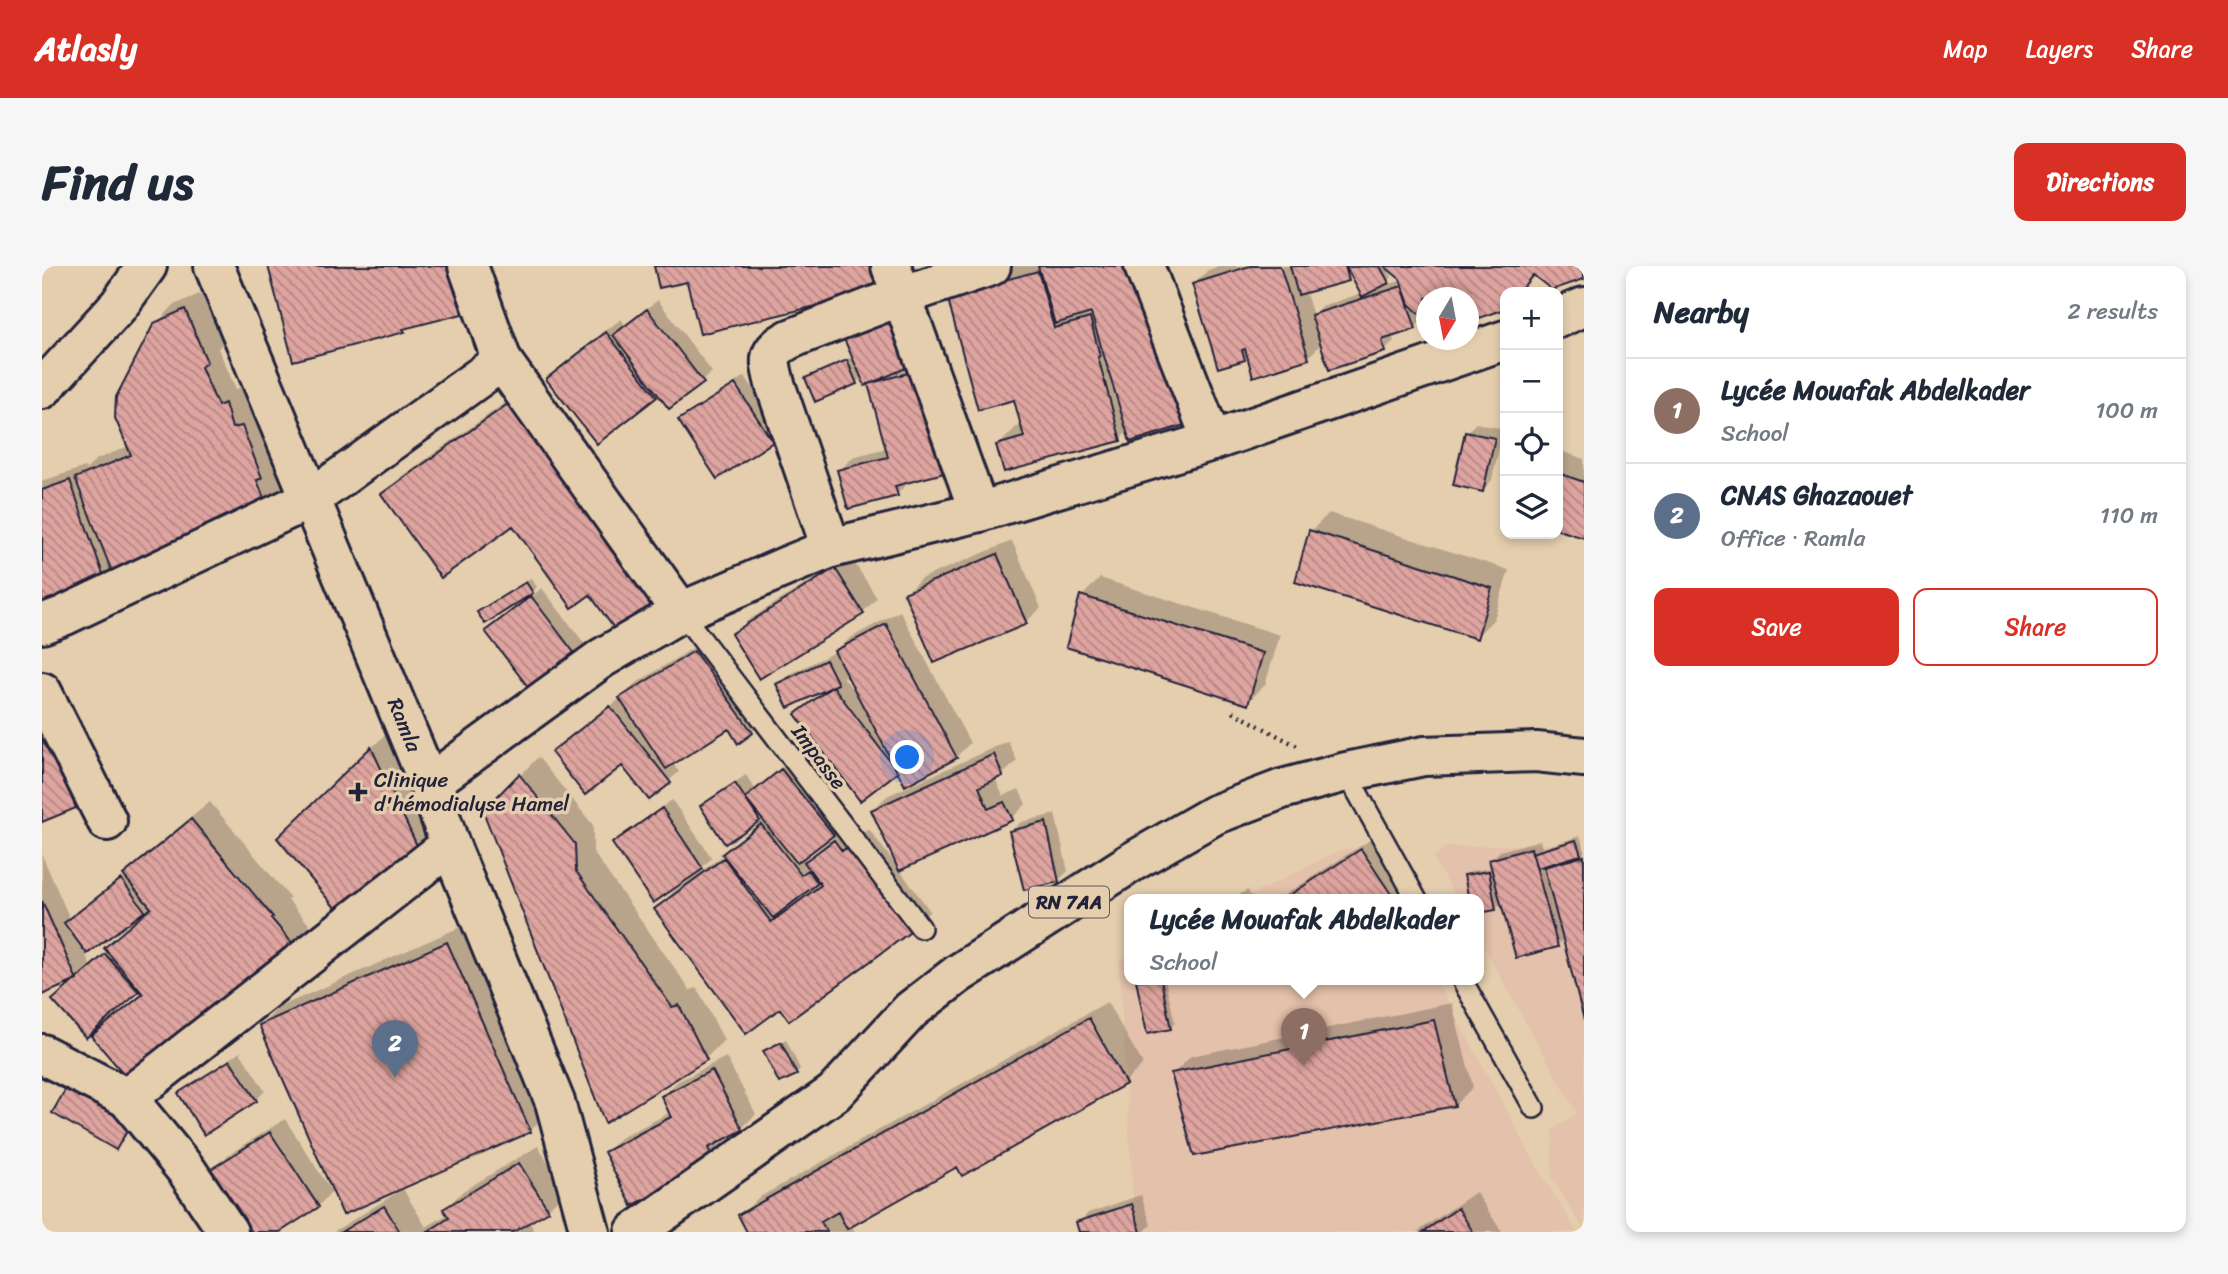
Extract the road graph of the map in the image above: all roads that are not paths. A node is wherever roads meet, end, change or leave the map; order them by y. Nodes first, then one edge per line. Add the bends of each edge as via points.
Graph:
1 (147, 266) edge
2 (214, 266) edge
3 (468, 266) edge
4 (991, 266) edge
5 (1144, 266) edge
6 (896, 281) edge
7 (1584, 307) edge
8 (1563, 316) edge
9 (1500, 342) edge
10 (502, 361) junction
11 (42, 389) edge
12 (1212, 441) junction
13 (312, 498) junction
14 (979, 512) junction
15 (831, 548) junction
16 (681, 612) junction
17 (42, 624) edge
18 (42, 692) edge
19 (1584, 757) edge
20 (1346, 772) junction
21 (429, 784) junction
22 (107, 821) dead end
23 (450, 845) junction
24 (1414, 894) edge
25 (921, 928) dead end
26 (1465, 985) edge
27 (42, 1054) edge
28 (127, 1098) junction
29 (1534, 1108) dead end
30 (228, 1232) edge
31 (590, 1232) edge
32 (635, 1232) edge

1 - 11 street via 119,305
2 - 13 street, Ramla
3 - 10 street
4 - 6 street
5 - 12 street
6 - 14 street
6 - 15 street via 775,347 771,354 775,384
7 - 8 street
9 - 12 street
10 - 13 street
10 - 16 street
12 - 14 street
13 - 17 street
13 - 21 street, Ramla
14 - 15 street
15 - 16 street
16 - 21 street via 602,658
16 - 25 lane, Impasse
18 - 22 street
19 - 20 street, RN 7AA via 1536,752 1424,756
20 - 24 lane
20 - 32 street, RN 7AA via 1282,789 1214,815 1053,912 911,1010 834,1093
21 - 23 street, Ramla
23 - 28 street
23 - 31 street, Ramla via 555,1102
26 - 29 lane
27 - 28 street
28 - 30 street via 187,1171

